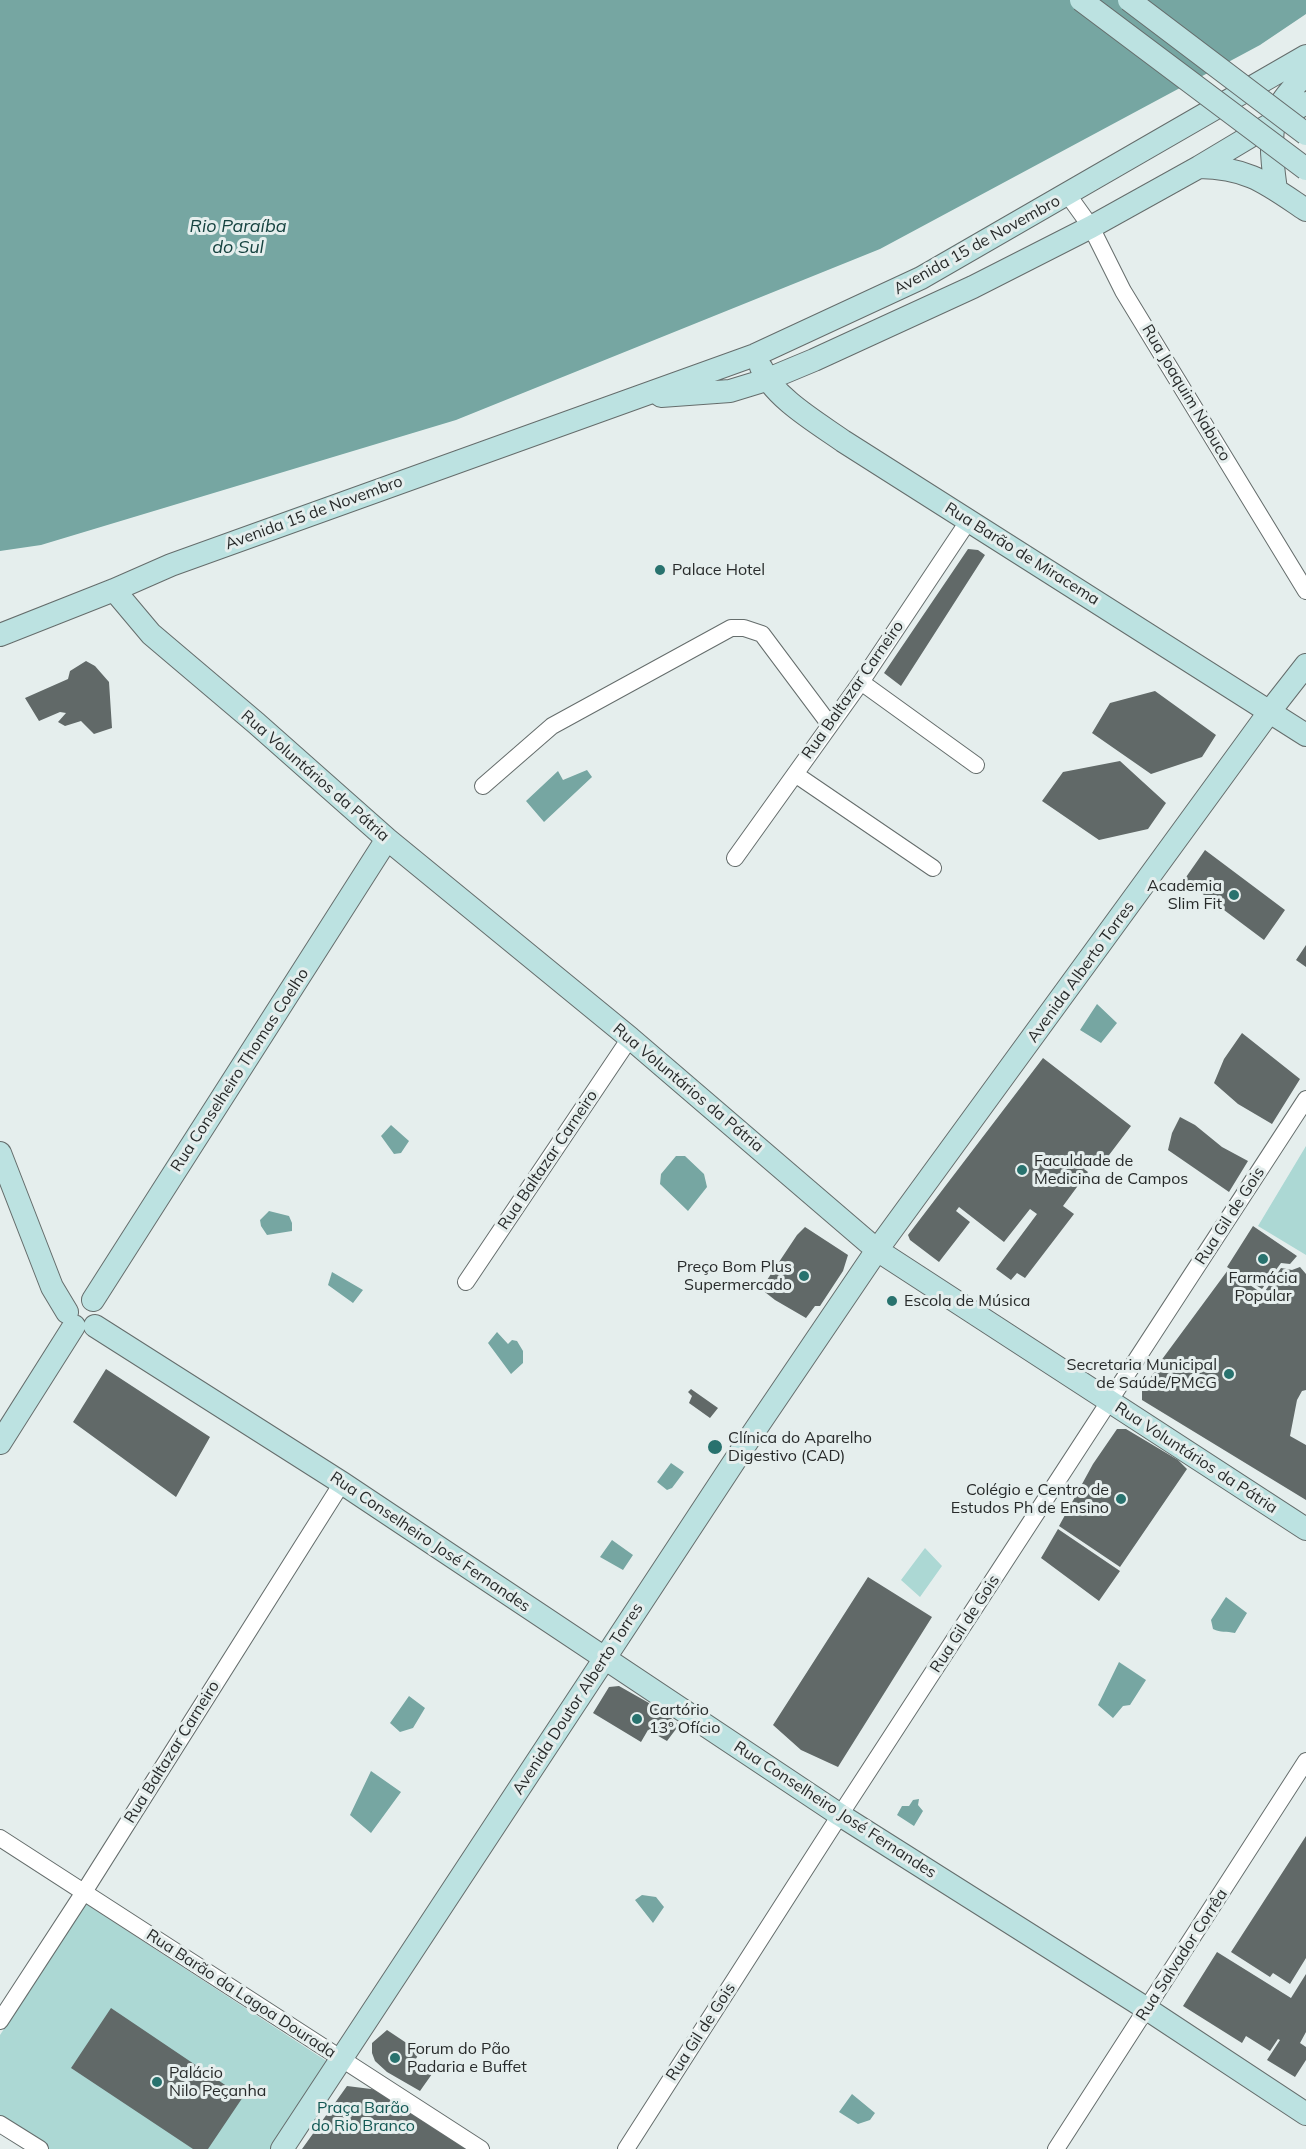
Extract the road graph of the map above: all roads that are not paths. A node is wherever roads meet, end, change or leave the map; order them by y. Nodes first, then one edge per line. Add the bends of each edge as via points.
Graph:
1 (1081, 0) edge
2 (1129, 0) edge
3 (1306, 56) edge
4 (1306, 74) edge
5 (1294, 108) edge
6 (1203, 114) junction
7 (1306, 134) edge
8 (1199, 167) junction
9 (1306, 169) edge
10 (1276, 190) junction
11 (1068, 195) junction
12 (1306, 210) edge
13 (1091, 227) junction
14 (755, 355) junction
15 (766, 380) junction
16 (630, 398) junction
17 (969, 520) junction
18 (114, 590) junction
19 (1306, 591) edge
20 (0, 635) edge
21 (1306, 665) edge
22 (861, 682) junction
23 (1270, 711) junction
24 (830, 725) junction
25 (1306, 735) edge
26 (976, 765) dead end
27 (795, 774) junction
28 (483, 786) dead end
29 (387, 839) junction
30 (735, 858) dead end
31 (933, 868) dead end
32 (630, 1038) junction
33 (1306, 1100) edge
34 (1, 1160) edge
35 (877, 1250) junction
36 (466, 1282) dead end
37 (78, 1321) junction
38 (1109, 1402) junction
39 (0, 1443) edge
40 (342, 1483) junction
41 (1306, 1529) edge
42 (605, 1658) junction
43 (1306, 1761) edge
44 (840, 1815) junction
45 (0, 1838) edge
46 (84, 1892) junction
47 (1147, 2009) junction
48 (0, 2021) edge
49 (341, 2059) junction
50 (1306, 2114) edge
51 (0, 2124) edge
52 (40, 2149) edge
53 (282, 2149) edge
54 (481, 2149) edge
55 (626, 2149) edge
56 (1056, 2149) edge

1 - 9 main road, bridge
2 - 7 main road, bridge
3 - 6 main road, Avenida 15 de Novembro
4 - 5 main road, Avenida 15 de Novembro
5 - 6 main road via 1253,102
5 - 8 main road, Avenida 15 de Novembro
5 - 10 main road via 1271,154
6 - 11 main road, Avenida 15 de Novembro
8 - 10 main road via 1235,170
8 - 13 main road, Avenida 15 de Novembro
10 - 12 main road
11 - 13 street, Rua Joaquim Nabuco
11 - 14 main road, Avenida 15 de Novembro via 921,278
13 - 15 main road, Avenida 15 de Novembro via 973,287
13 - 19 street, Rua Joaquim Nabuco via 1123,291
14 - 15 main road, Rua Barão de Miracema
14 - 16 main road, Avenida 15 de Novembro
15 - 16 main road, Avenida 15 de Novembro via 730,391
15 - 17 main road, Rua Barão de Miracema via 843,441
16 - 18 main road, Avenida 15 de Novembro via 171,565
17 - 22 street, Rua Baltazar Carneiro
17 - 23 main road, Rua Barão de Miracema
18 - 20 main road, Avenida 15 de Novembro
18 - 29 main road, Rua Voluntários da Pátria via 151,634
21 - 23 main road, Avenida Alberto Torres
22 - 24 street, Rua Baltazar Carneiro
22 - 26 street
23 - 25 main road, Rua Barão de Miracema
23 - 35 main road, Avenida Alberto Torres
24 - 27 street, Rua Baltazar Carneiro
24 - 28 street via 762,634 731,628 552,726
27 - 30 street, Rua Baltazar Carneiro
27 - 31 street
29 - 32 main road, Rua Voluntários da Pátria
29 - 37 main road, Rua Conselheiro Thomas Coelho via 93,1300 100,1315
32 - 35 main road, Rua Voluntários da Pátria
32 - 36 street, Rua Baltazar Carneiro
33 - 38 street, Rua Gil de Gois
34 - 37 main road, Rua Conselheiro José Fernandes via 52,1287
35 - 38 main road, Rua Voluntários da Pátria
35 - 42 main road, Avenida Doutor Alberto Torres
37 - 39 main road
37 - 40 main road, Rua Conselheiro José Fernandes
38 - 41 main road, Rua Voluntários da Pátria
38 - 44 street, Rua Gil de Gois
40 - 42 main road, Rua Conselheiro José Fernandes
40 - 46 street, Rua Baltazar Carneiro
42 - 44 main road, Rua Conselheiro José Fernandes
42 - 49 main road, Avenida Doutor Alberto Torres
43 - 47 street, Rua Salvador Corrêa
44 - 47 main road, Rua Conselheiro José Fernandes
44 - 55 street, Rua Gil de Gois
45 - 46 street, Rua Barão da Lagoa Dourada
46 - 48 street, Rua Baltazar Carneiro
46 - 49 street, Rua Barão da Lagoa Dourada
47 - 50 main road, Rua Conselheiro José Fernandes
47 - 56 street, Rua Salvador Corrêa
49 - 53 main road, Avenida Doutor Alberto Torres
49 - 54 street, Rua Barão da Lagoa Dourada
51 - 52 street

